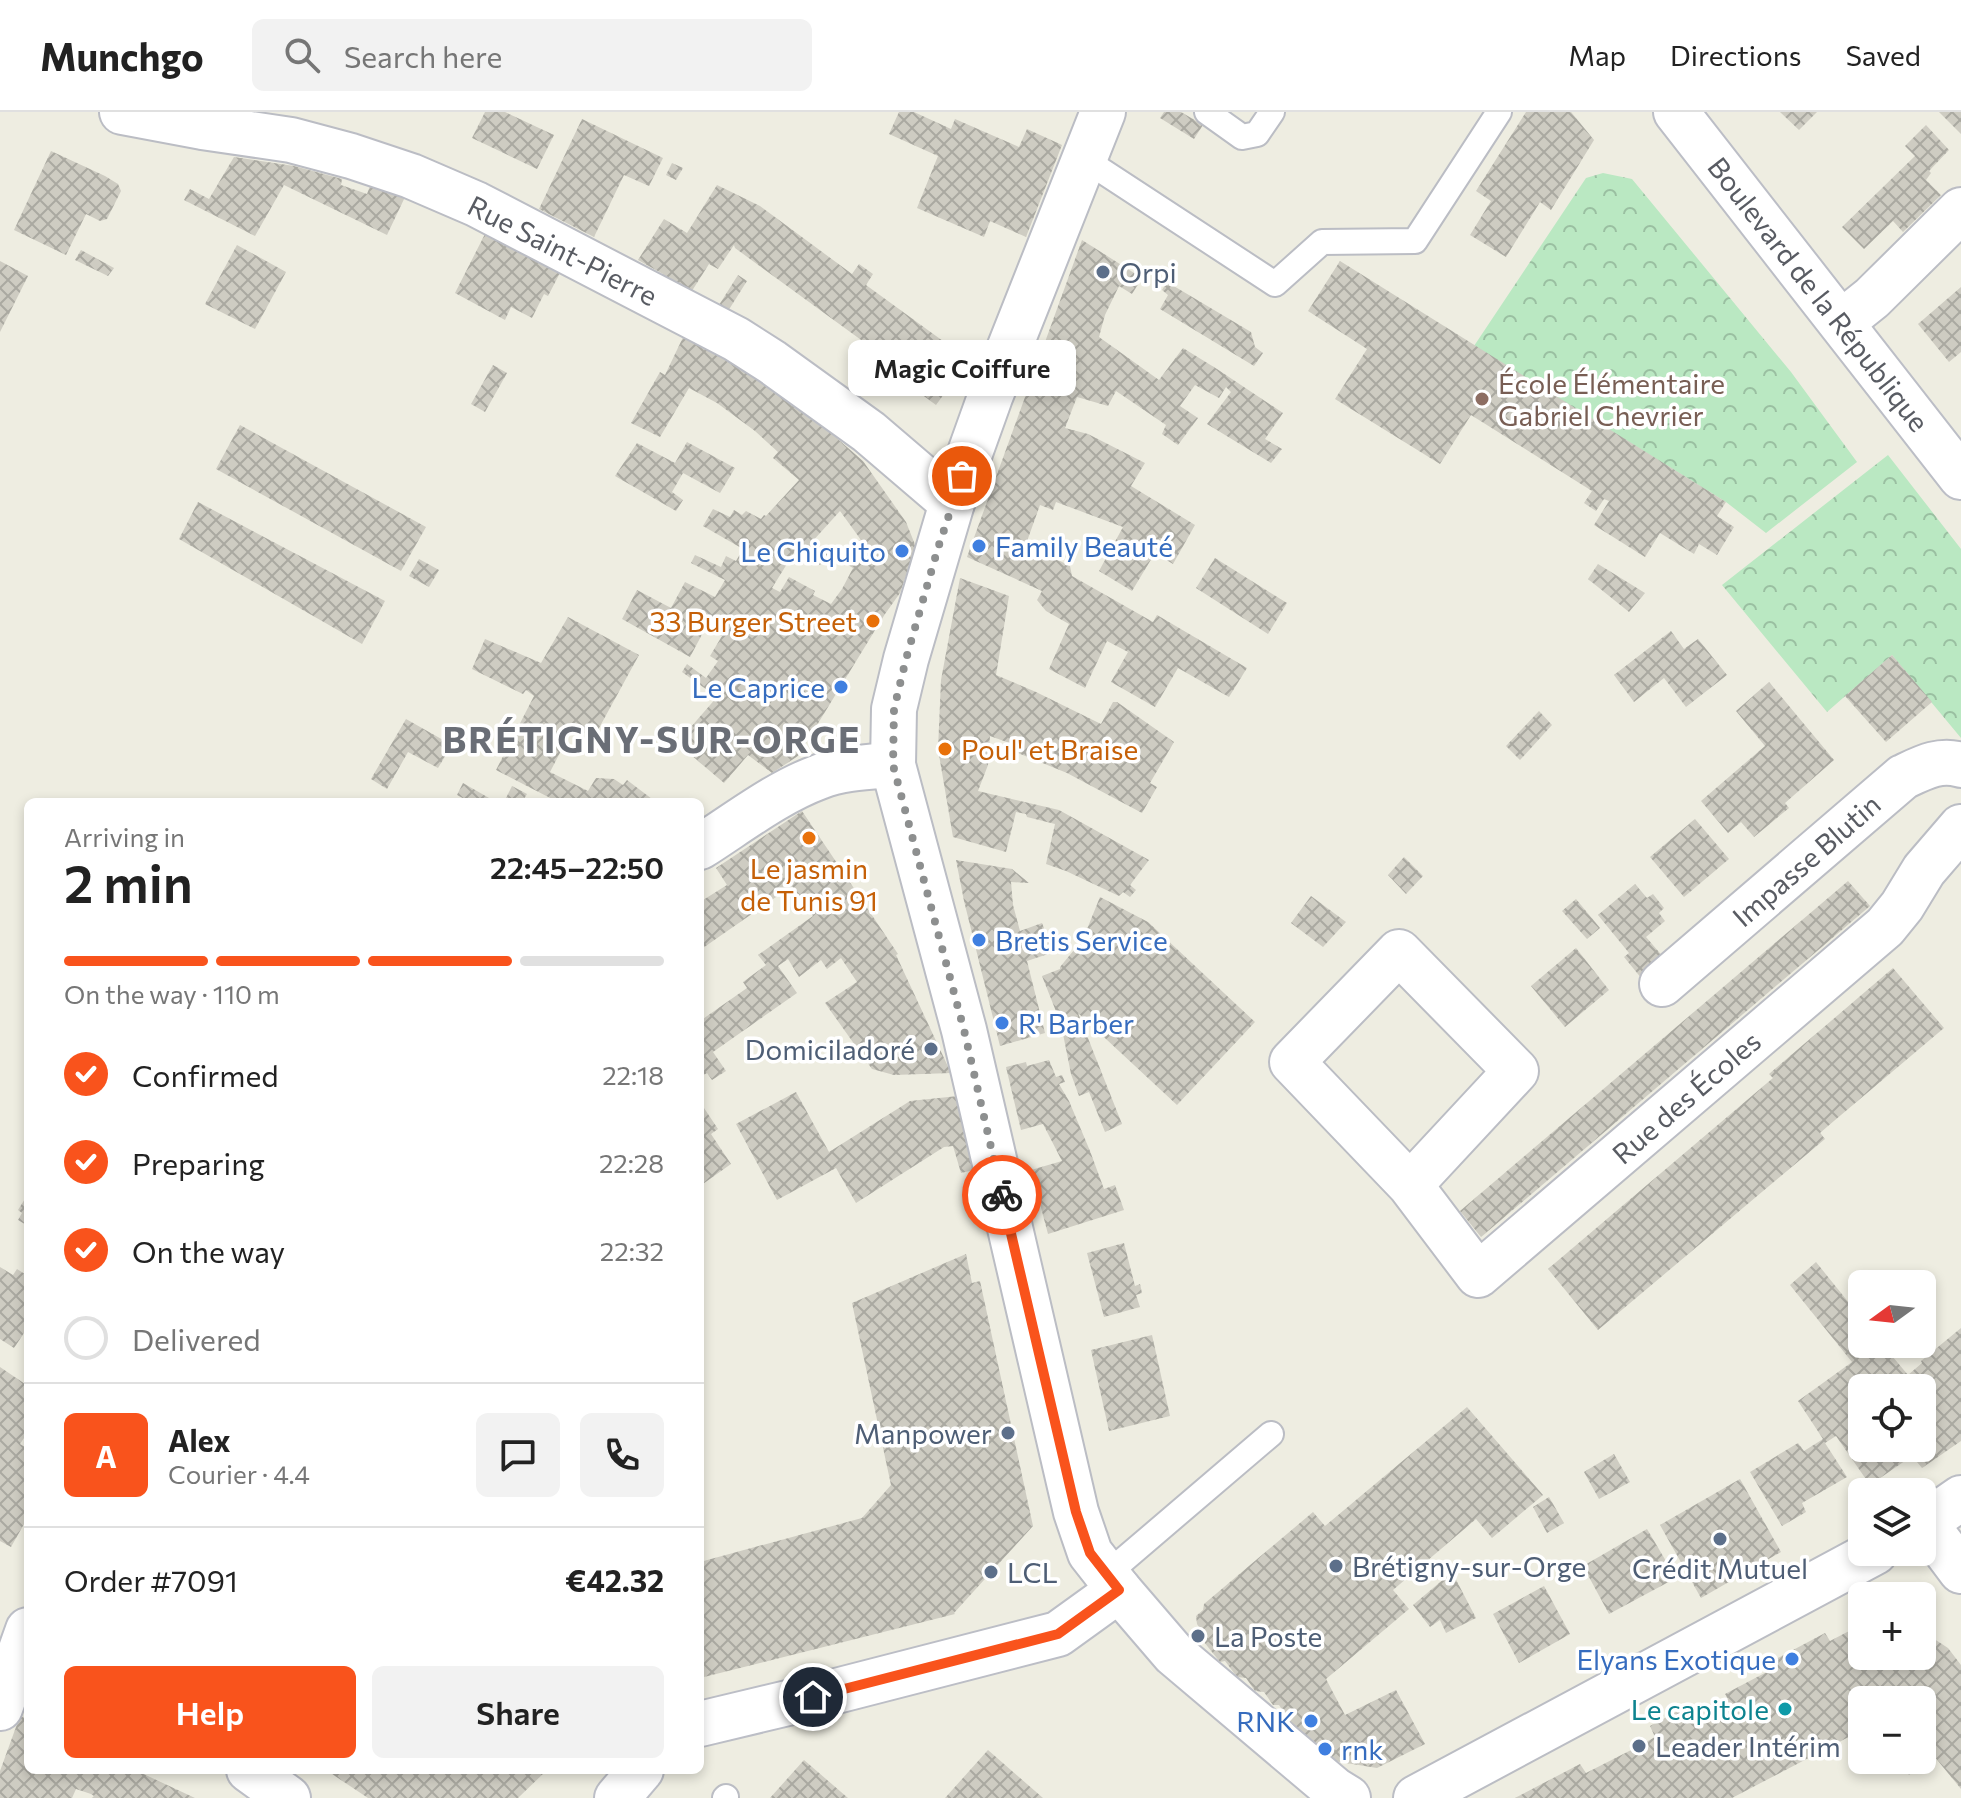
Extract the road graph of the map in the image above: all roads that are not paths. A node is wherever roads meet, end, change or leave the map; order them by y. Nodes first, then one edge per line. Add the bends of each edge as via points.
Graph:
1 (122, 112) edge
2 (1103, 112) edge
3 (1207, 112) edge
4 (1272, 112) edge
5 (1499, 112) edge
6 (1676, 112) edge
7 (1084, 159) junction
8 (1961, 210) edge
9 (1842, 322) junction
10 (1961, 477) edge
11 (952, 503) junction
12 (893, 765) junction
13 (1961, 765) edge
14 (1957, 841) edge
15 (704, 844) edge
16 (1662, 984) dead end
17 (1410, 1185) junction
18 (1271, 1434) dead end
19 (1961, 1498) edge
20 (1936, 1515) edge
21 (1936, 1540) edge
22 (1849, 1566) edge
23 (1961, 1571) edge
24 (1113, 1582) junction
25 (24, 1641) edge
26 (0, 1708) edge
27 (704, 1723) edge
28 (255, 1774) edge
29 (638, 1774) edge
30 (288, 1798) edge
31 (617, 1798) edge
32 (1348, 1798) edge
33 (1416, 1798) edge

1 - 11 street, Rue Saint-Pierre via 291,140 411,176 476,204 748,346 869,432
2 - 7 street
3 - 4 lane via 1242,137 1257,134
5 - 7 lane via 1415,241 1322,242 1275,284
6 - 9 street, Boulevard de la République
7 - 11 street
8 - 9 street
9 - 10 street, Boulevard de la République
11 - 12 street via 894,709
12 - 15 street via 820,776
12 - 24 street via 964,1030 1076,1512 1090,1553
13 - 16 street, Impasse Blutin via 1950,761 1903,777
14 - 17 street, Rue des Écoles via 1924,870 1885,927 1478,1275
17 - 17 street, Rue des Écoles via 1292,1062 1399,952 1516,1071
18 - 24 lane
19 - 20 street
21 - 23 street
22 - 33 street
24 - 27 street via 1058,1634
24 - 32 street via 1174,1654
25 - 26 street
28 - 30 street
29 - 31 street

